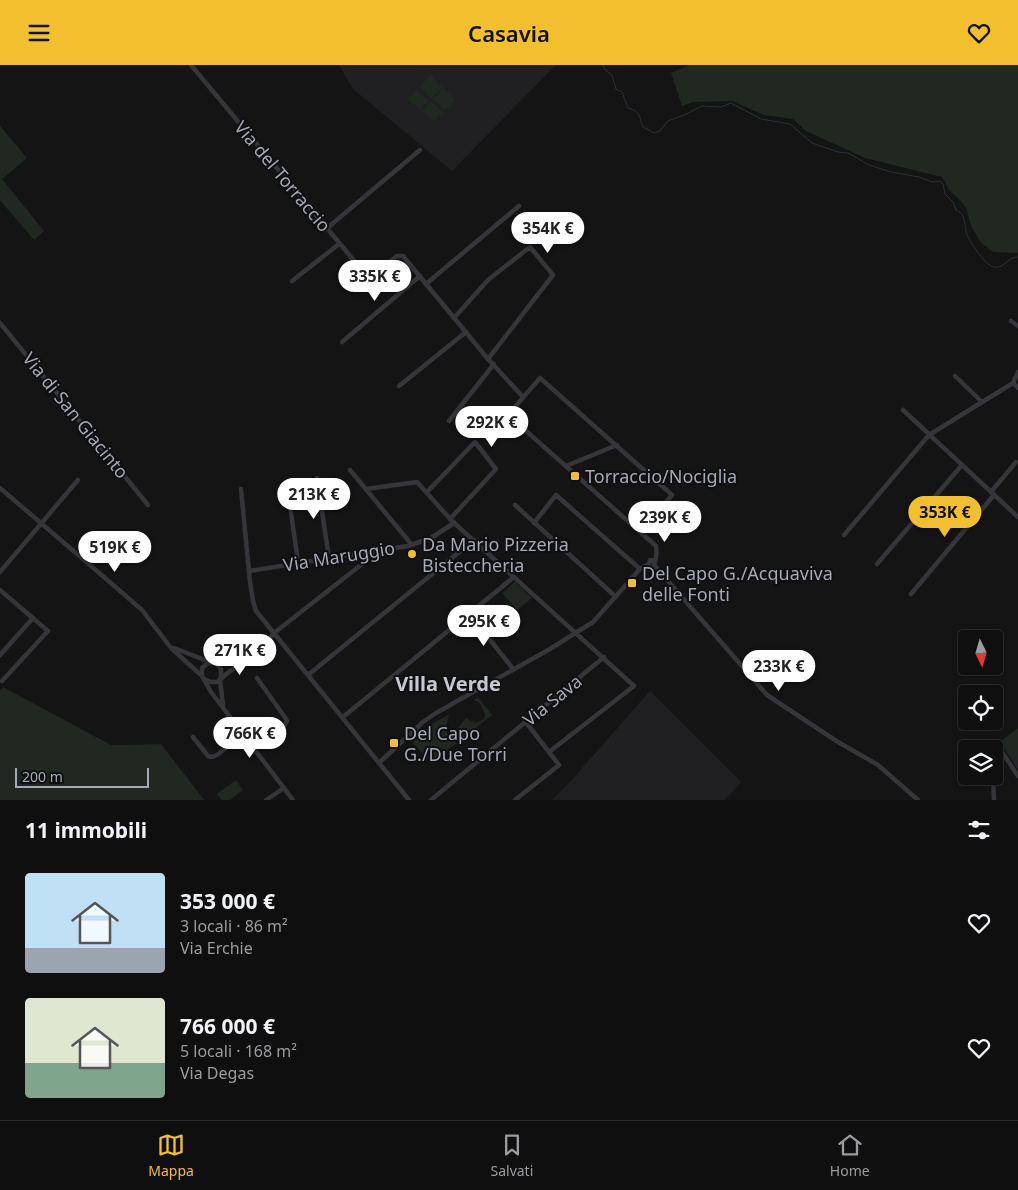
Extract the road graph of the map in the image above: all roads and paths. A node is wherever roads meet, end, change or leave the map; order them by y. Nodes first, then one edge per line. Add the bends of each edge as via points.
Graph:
1 (191, 65) edge
2 (420, 150) dead end
3 (519, 206) dead end
4 (326, 229) junction
5 (339, 244) junction
6 (420, 276) junction
7 (292, 281) dead end
8 (426, 284) junction
9 (454, 318) junction
10 (1011, 321) dead end
11 (0, 323) edge
12 (1018, 326) edge
13 (466, 332) junction
14 (342, 342) dead end
15 (488, 359) junction
16 (494, 365) junction
17 (1018, 372) edge
18 (955, 376) dead end
19 (1013, 383) junction
20 (398, 386) dead end
21 (1018, 388) edge
22 (523, 397) junction
23 (982, 402) junction
24 (903, 410) dead end
25 (449, 421) dead end
26 (929, 435) junction
27 (617, 445) junction
28 (1016, 463) dead end
29 (962, 465) junction
30 (566, 466) junction
31 (350, 469) dead end
32 (317, 479) dead end
33 (78, 480) dead end
34 (287, 484) dead end
35 (0, 488) edge
36 (241, 489) dead end
37 (366, 489) junction
38 (427, 492) junction
39 (993, 493) junction
40 (148, 505) dead end
41 (515, 505) dead end
42 (1018, 517) edge
43 (452, 521) junction
44 (42, 522) junction
45 (534, 523) junction
46 (640, 531) junction
47 (844, 535) dead end
48 (474, 540) junction
49 (412, 545) junction
50 (380, 550) junction
51 (329, 558) junction
52 (298, 563) junction
53 (652, 563) junction
54 (877, 564) dead end
55 (640, 569) junction
56 (249, 571) junction
57 (0, 572) edge
58 (514, 577) junction
59 (0, 590) edge
60 (910, 593) dead end
61 (616, 597) junction
62 (469, 613) junction
63 (32, 618) junction
64 (274, 633) junction
65 (576, 633) junction
66 (168, 645) junction
67 (0, 655) edge
68 (604, 657) junction
69 (248, 661) junction
70 (213, 662) junction
71 (513, 669) junction
72 (308, 675) junction
73 (203, 678) junction
74 (221, 678) junction
75 (257, 678) dead end
76 (2, 681) dead end
77 (223, 706) junction
78 (342, 717) junction
79 (525, 721) junction
80 (244, 735) junction
81 (193, 737) dead end
82 (254, 748) junction
83 (549, 752) junction
84 (1003, 753) edge
85 (380, 762) junction
86 (1018, 776) edge
87 (993, 785) edge
88 (284, 788) junction
89 (266, 800) edge
90 (293, 800) edge
91 (409, 800) edge
92 (431, 800) edge
93 (515, 800) edge
94 (918, 800) edge
95 (994, 800) edge

1 - 4 street, Via del Torraccio
2 - 4 street
3 - 8 street
4 - 5 street, Via del Torraccio
5 - 6 street, Via del Torraccio via 368,276 400,255
5 - 7 street
6 - 8 street, Via del Torraccio
6 - 14 street
8 - 9 street, Via del Torraccio
9 - 13 street, Via del Torraccio
9 - 15 street via 488,280 530,247 553,275
10 - 12 street
11 - 40 street, Via di San Giacinto
13 - 15 street, Via del Torraccio
13 - 20 street
15 - 16 street, Via del Torraccio
16 - 22 street, Via del Torraccio
16 - 25 street
17 - 19 street
18 - 23 street
19 - 21 street
19 - 23 street
22 - 27 street via 540,377
22 - 30 street via 508,415
23 - 26 street
24 - 26 street
26 - 29 street
26 - 47 street
27 - 30 street
27 - 46 street via 672,495
28 - 39 street
29 - 39 street
29 - 54 street
30 - 46 street
31 - 37 street
32 - 51 street
33 - 44 street
34 - 52 street
35 - 44 street
36 - 56 street
37 - 38 street via 417,482
37 - 49 street
38 - 43 street
38 - 43 street, Via Maruggio via 474,442 496,469
39 - 42 street
39 - 60 street
41 - 45 street
43 - 48 street
43 - 49 street, Via Maruggio via 436,536
44 - 57 street
44 - 66 street via 142,611
45 - 55 street via 556,495
45 - 61 street
46 - 53 street via 656,546
48 - 58 street
48 - 72 street
49 - 50 street, Via Maruggio
50 - 51 street, Via Maruggio
50 - 64 street
51 - 52 street, Via Maruggio
52 - 56 street, Via Maruggio
53 - 55 street
53 - 94 street via 767,695 878,765
55 - 61 street
56 - 64 street via 255,607
58 - 62 street
58 - 65 street
59 - 63 street
61 - 65 street via 593,622
62 - 71 street
62 - 78 street
63 - 67 street
63 - 76 street via 48,631
64 - 69 street via 260,653
64 - 72 street
65 - 68 street
65 - 71 street
66 - 70 street
66 - 73 street
68 - 79 street, Via Sava
68 - 83 street via 634,686
69 - 70 street
69 - 74 street
70 - 73 street via 202,668
70 - 74 street via 221,668
71 - 85 street via 423,722
72 - 78 street
73 - 74 street via 212,683
73 - 77 street
74 - 77 street
75 - 82 street via 287,721
77 - 80 street
78 - 85 street
79 - 83 street
79 - 92 street, Via Sava
80 - 81 street via 212,757
80 - 82 street
82 - 88 street
83 - 93 street via 559,765
84 - 86 street
85 - 91 street
87 - 95 street
88 - 89 street
88 - 90 street

